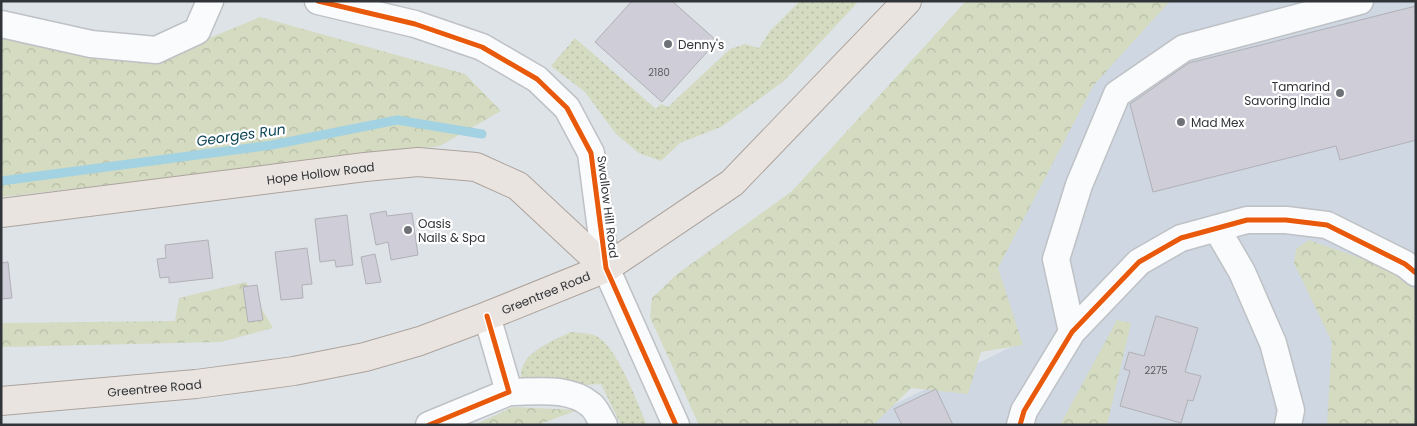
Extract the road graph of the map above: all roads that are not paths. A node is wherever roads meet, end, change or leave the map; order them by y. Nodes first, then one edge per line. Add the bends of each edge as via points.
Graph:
1 (210, 1) edge
2 (318, 1) edge
3 (907, 1) edge
4 (1360, 1) edge
5 (1, 24) edge
6 (1, 213) edge
7 (1217, 229) junction
8 (1412, 266) edge
9 (606, 268) junction
10 (487, 316) junction
11 (1072, 332) junction
12 (509, 392) junction
13 (1, 401) edge
14 (429, 425) edge
15 (604, 425) edge
16 (676, 425) edge
17 (1020, 425) edge
18 (1288, 425) edge

1 - 5 street via 197,31 156,50 90,44
2 - 9 street, Swallow Hill Road via 415,24 474,44 537,79 567,108 591,153
3 - 9 main road, Greentree Road via 732,183
4 - 11 street via 1184,48 1117,94 1078,185 1056,259
6 - 9 main road, Hope Hollow Road via 365,167 418,162 476,167 518,186
7 - 8 street via 1247,220 1327,225
7 - 11 street via 1180,238 1139,262
7 - 18 street via 1242,272 1273,343 1292,410
9 - 10 main road, Greentree Road
9 - 16 street, Swallow Hill Road
10 - 12 street
10 - 13 main road, Greentree Road via 365,357 294,372
11 - 17 street via 1024,411
12 - 14 street
12 - 15 street via 553,391 576,396 592,405

